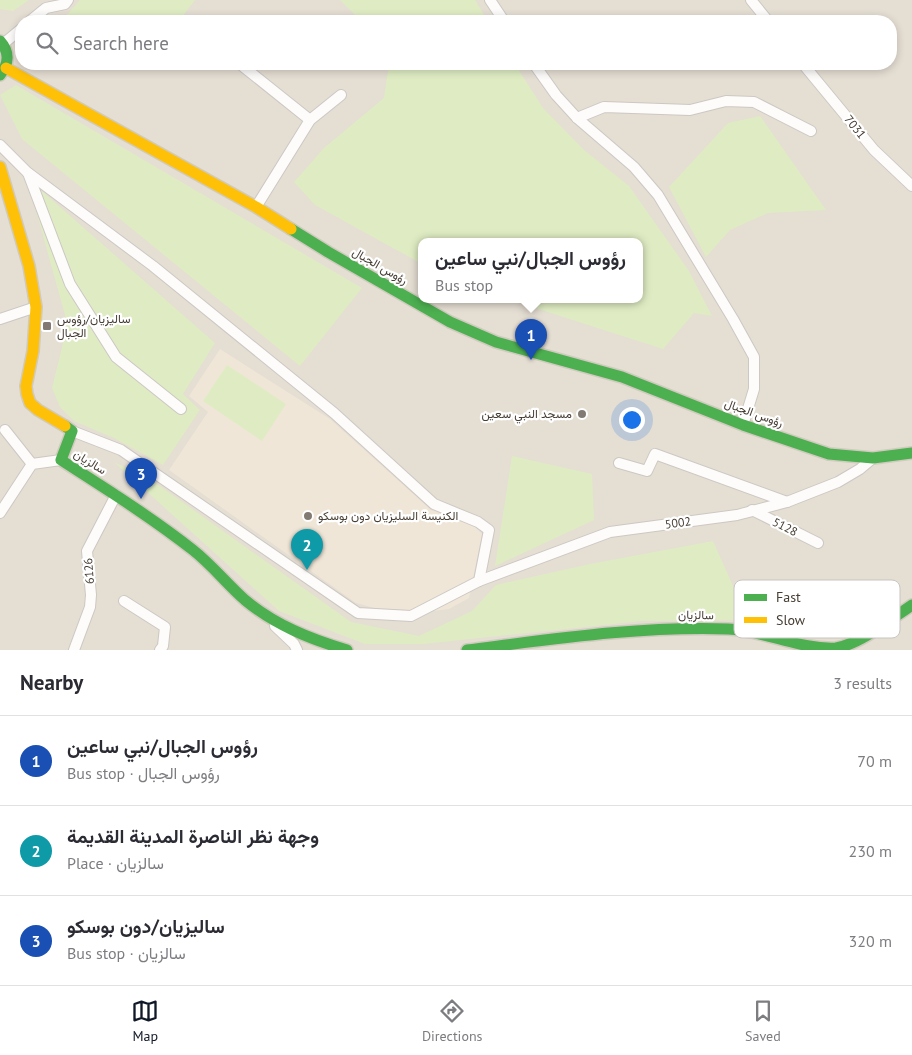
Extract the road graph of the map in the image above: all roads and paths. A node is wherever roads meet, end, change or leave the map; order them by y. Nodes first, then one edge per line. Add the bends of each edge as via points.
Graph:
1 (68, 0) edge
2 (490, 0) edge
3 (751, 0) edge
4 (37, 15) edge
5 (500, 15) edge
6 (763, 15) edge
7 (15, 33) edge
8 (2, 43) edge
9 (248, 70) edge
10 (538, 70) edge
11 (808, 70) edge
12 (3, 72) edge
13 (341, 95) dead end
14 (577, 118) junction
15 (310, 120) junction
16 (811, 131) dead end
17 (0, 145) edge
18 (0, 167) edge
19 (27, 172) junction
20 (912, 186) edge
21 (256, 207) junction
22 (36, 307) junction
23 (0, 319) edge
24 (181, 409) dead end
25 (743, 425) junction
26 (5, 430) dead end
27 (72, 431) junction
28 (912, 453) edge
29 (873, 458) junction
30 (61, 460) junction
31 (620, 463) dead end
32 (32, 464) junction
33 (116, 495) junction
34 (787, 502) junction
35 (752, 510) junction
36 (0, 513) edge
37 (818, 543) dead end
38 (479, 581) junction
39 (124, 601) dead end
40 (912, 605) edge
41 (900, 612) edge
42 (264, 615) junction
43 (734, 629) edge
44 (771, 638) edge
45 (858, 638) edge
46 (76, 649) edge
47 (805, 649) edge
48 (160, 650) edge
49 (297, 650) edge
50 (347, 650) edge
51 (468, 650) edge
52 (823, 650) edge
53 (823, 650) edge

1 - 4 street
2 - 5 street
3 - 6 street
7 - 8 street
8 - 12 street via 8,56
9 - 15 street
10 - 14 street
11 - 20 street, 7031 via 874,150
12 - 21 street, رؤوس الجبال
13 - 15 street
14 - 16 street via 604,107 690,110 726,101 754,102
14 - 25 street via 634,166 658,195 754,357 754,389
15 - 21 street
17 - 19 street
18 - 22 street, سالزيان via 29,266
19 - 24 street via 70,284 116,357
19 - 38 street via 176,284 334,413 434,504 478,522 489,530
21 - 25 street, رؤوس الجبال via 450,322 496,342 622,377
22 - 23 street
22 - 27 street, سالزيان via 27,394 30,403 38,410
25 - 29 street, رؤوس الجبال via 829,454
26 - 32 street
27 - 30 street, سالزيان
27 - 38 street, 5002 via 121,450 358,613 411,616
28 - 29 street, رؤوس الجبال
29 - 34 street, 5002 via 838,482
30 - 32 street
30 - 33 street, سالزيان
31 - 34 street via 647,471 655,454
32 - 36 street
33 - 42 street, سالزيان via 194,551
33 - 46 street, 6126 via 87,550 92,595
34 - 35 street, 5002
35 - 37 street, 5128
35 - 38 street, 5002 via 737,515 610,532
39 - 48 street via 165,627
40 - 41 street, سالزيان
42 - 49 street
42 - 50 street, سالزيان via 302,635
43 - 51 street, سالزيان via 632,629
44 - 47 street, سالزيان
45 - 52 street, سالزيان via 837,648
47 - 53 street, سالزيان

